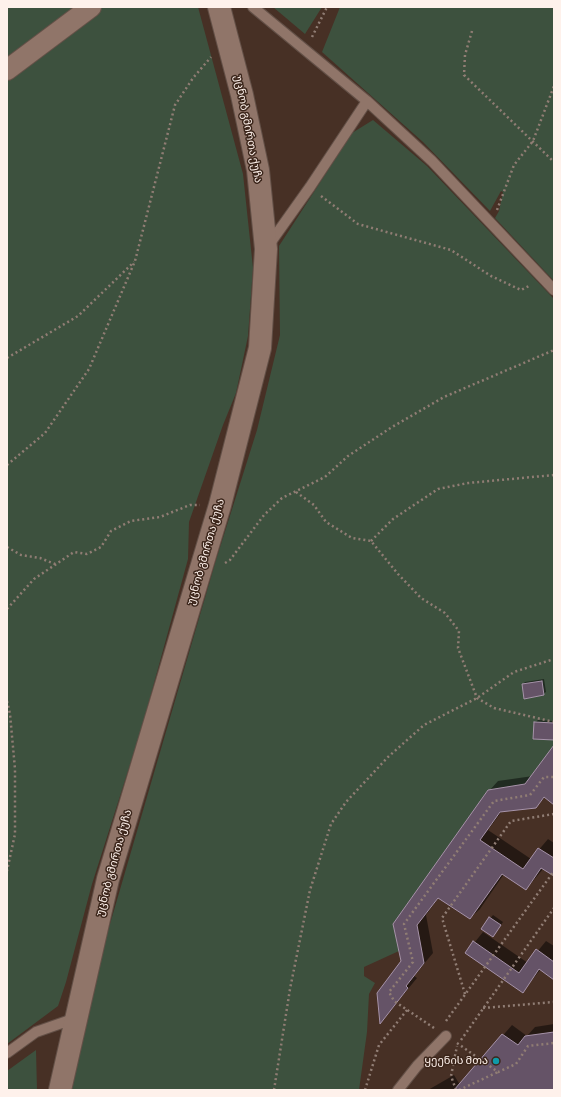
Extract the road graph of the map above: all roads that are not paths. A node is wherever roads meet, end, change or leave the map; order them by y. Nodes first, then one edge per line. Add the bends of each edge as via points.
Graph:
1 (91, 7) edge
2 (218, 7) edge
3 (253, 7) edge
4 (7, 70) edge
5 (367, 101) junction
6 (266, 249) junction
7 (554, 290) edge
8 (76, 1018) junction
9 (446, 1036) dead end
10 (7, 1054) edge
11 (60, 1090) edge
12 (398, 1090) edge

1 - 4 street
2 - 6 main road, უცნობ გმირთა ქუჩა via 242,95 258,170
3 - 5 lane
5 - 6 lane
5 - 7 lane via 432,161
6 - 8 main road, უცნობ გმირთა ქუჩა via 260,348 199,579 108,879
8 - 10 lane via 36,1032
8 - 11 main road, უცნობ გმირთა ქუჩა
9 - 12 lane

